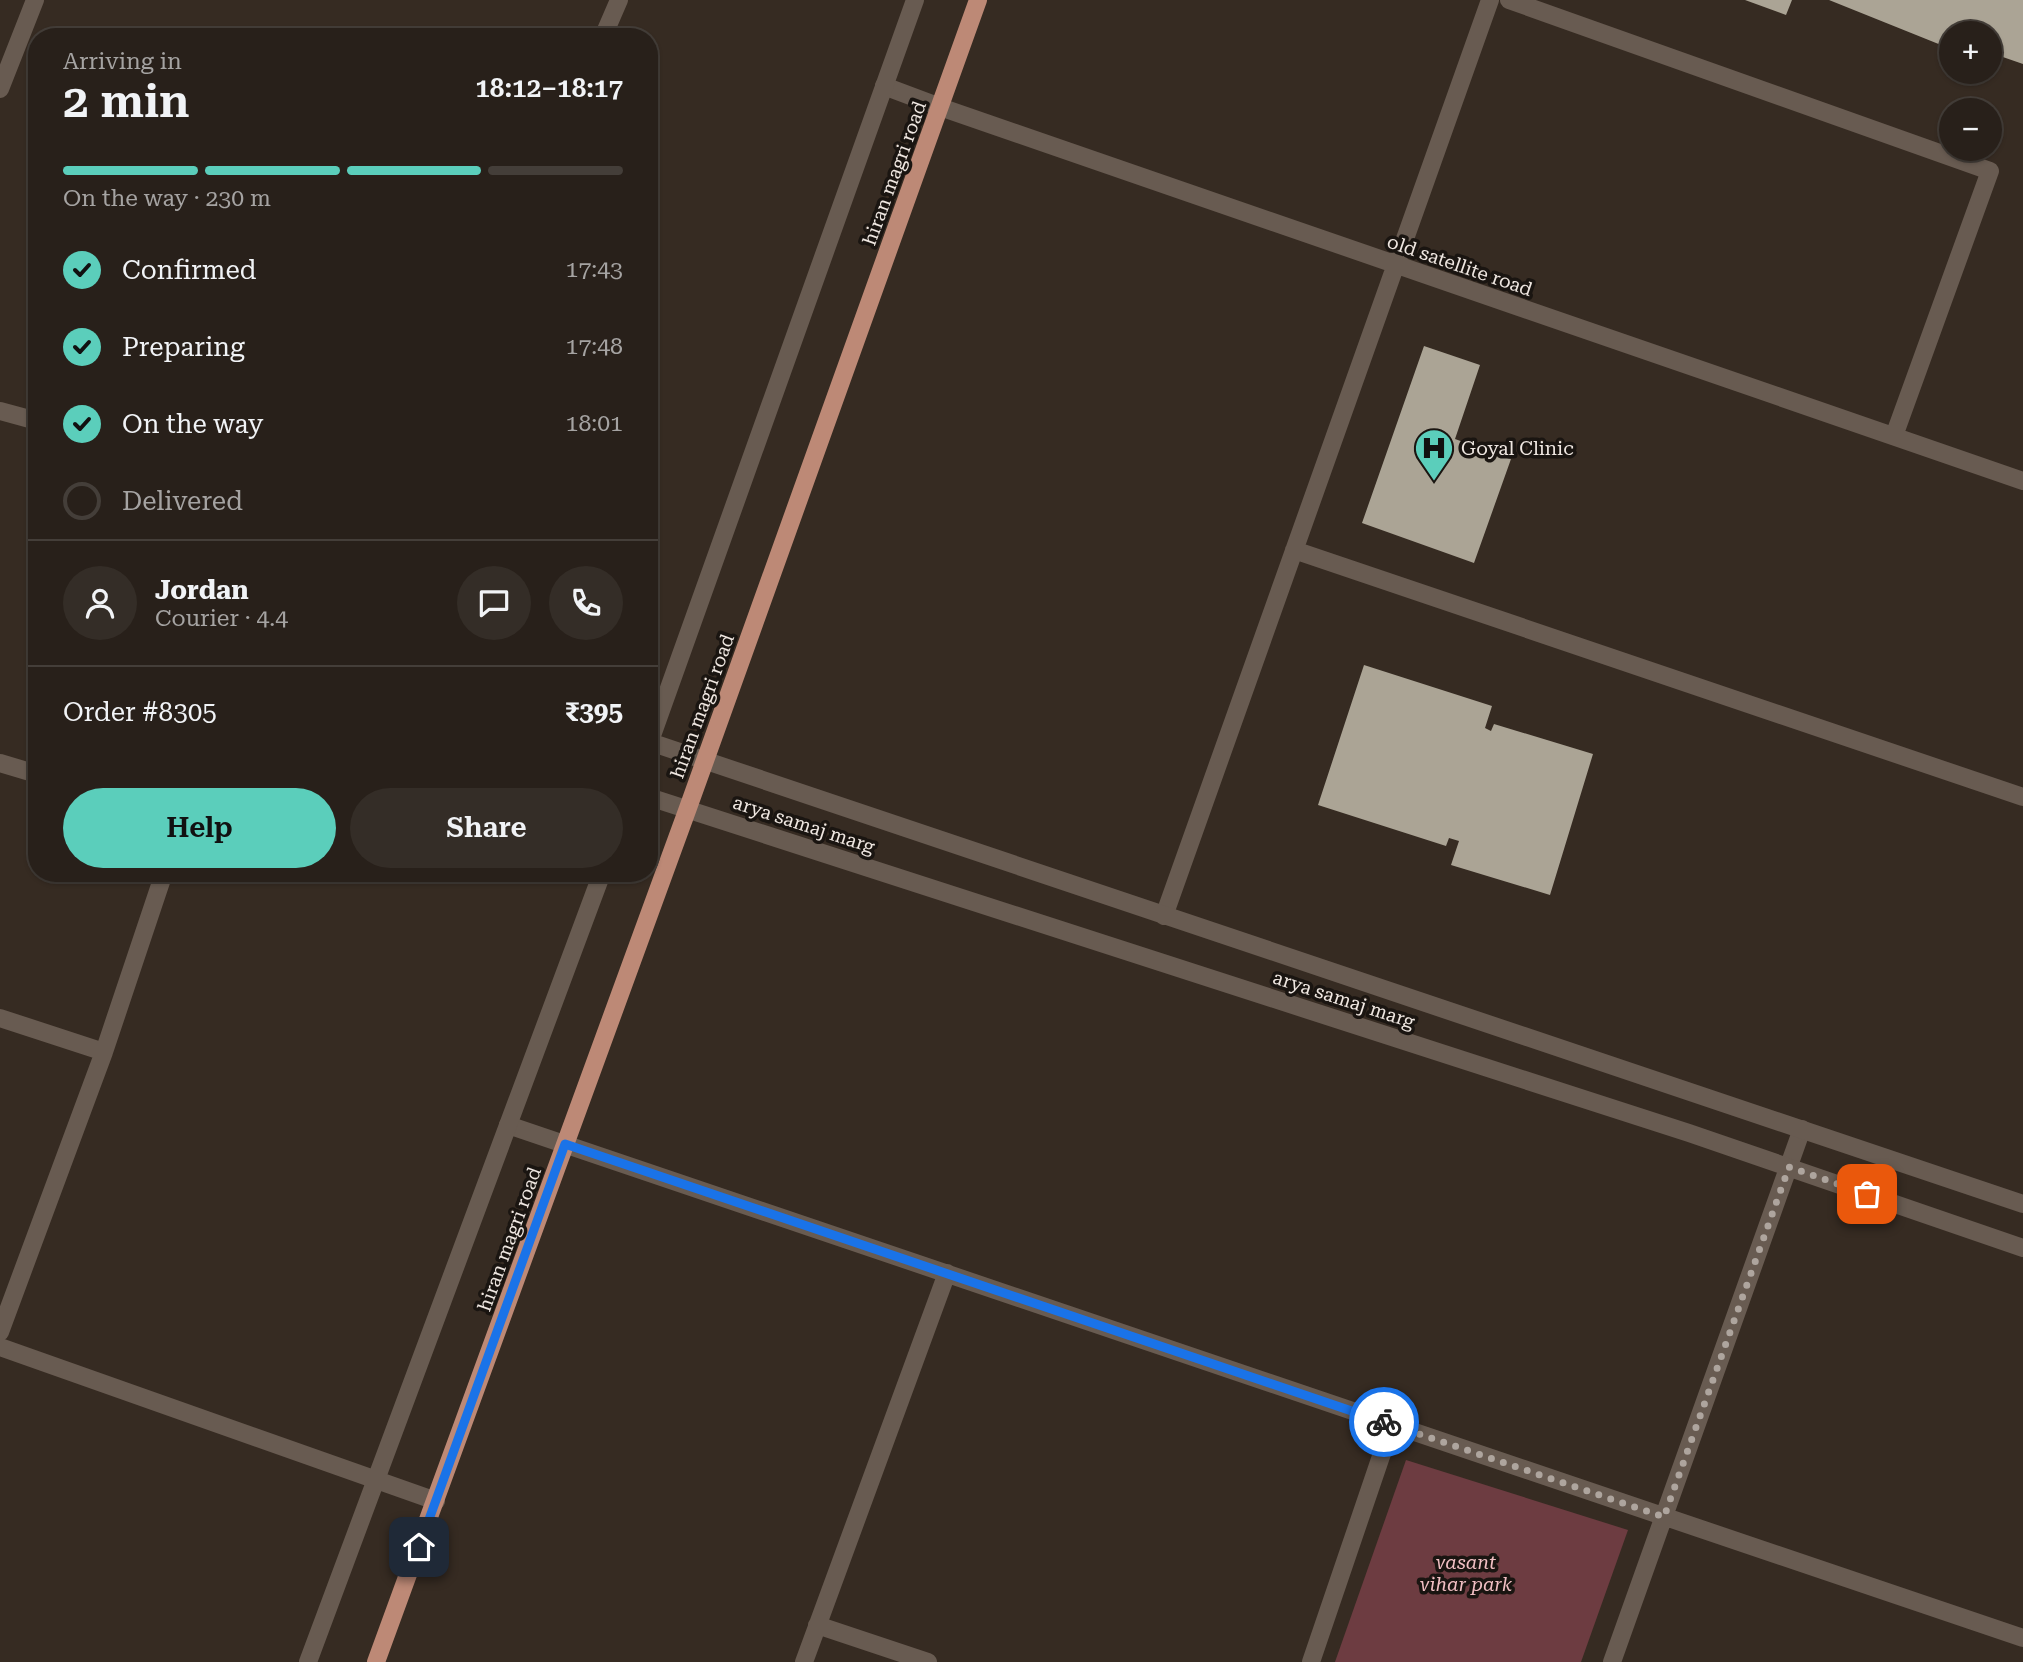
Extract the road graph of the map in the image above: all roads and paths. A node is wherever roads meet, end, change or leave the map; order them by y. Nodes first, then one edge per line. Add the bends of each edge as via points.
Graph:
1 (35, 0) edge
2 (619, 0) edge
3 (915, 0) edge
4 (978, 0) edge
5 (1490, 0) edge
6 (1509, 0) edge
7 (607, 28) edge
8 (884, 86) junction
9 (0, 89) edge
10 (940, 107) junction
11 (1396, 265) junction
12 (0, 411) edge
13 (28, 419) edge
14 (1894, 436) junction
15 (2023, 481) edge
16 (1294, 550) junction
17 (658, 721) edge
18 (658, 746) edge
19 (704, 761) junction
20 (0, 763) edge
21 (28, 771) edge
22 (2023, 797) edge
23 (658, 799) edge
24 (688, 808) junction
25 (161, 882) edge
26 (599, 882) edge
27 (1164, 916) junction
28 (0, 1018) edge
29 (104, 1052) junction
30 (508, 1125) junction
31 (1802, 1129) junction
32 (565, 1144) junction
33 (1789, 1167) junction
34 (2023, 1204) edge
35 (2023, 1248) edge
36 (947, 1273) junction
37 (0, 1332) edge
38 (0, 1347) edge
39 (1392, 1424) junction
40 (376, 1479) junction
41 (436, 1501) junction
42 (1664, 1517) junction
43 (817, 1625) junction
44 (2023, 1637) edge
45 (308, 1662) edge
46 (376, 1662) edge
47 (804, 1662) edge
48 (928, 1662) edge
49 (1311, 1662) edge
50 (1612, 1662) edge

1 - 9 street
2 - 7 street
3 - 8 street
4 - 10 main road, hiran magri road
5 - 11 street
6 - 14 street via 1990,171
8 - 10 street, old satellite road
8 - 17 street
10 - 11 street, old satellite road
10 - 19 main road, hiran magri road
11 - 14 street, old satellite road
11 - 16 street
12 - 13 street
14 - 15 street, old satellite road
16 - 22 street
16 - 27 street
18 - 19 street
19 - 24 main road, hiran magri road
19 - 27 street
20 - 21 street
23 - 24 street, arya samaj marg
24 - 32 main road, hiran magri road
24 - 33 street, arya samaj marg
25 - 29 street
26 - 30 street
27 - 31 street
28 - 29 street
29 - 37 street
30 - 32 street
30 - 40 street
31 - 33 street
31 - 34 street
32 - 36 street
32 - 41 main road, hiran magri road
33 - 35 street, arya samaj marg
33 - 42 street
36 - 39 street
36 - 43 street
38 - 40 street
39 - 42 street
39 - 49 street
40 - 41 street
40 - 45 street
41 - 46 main road, hiran magri road
42 - 44 street
42 - 50 street
43 - 47 street
43 - 48 street

